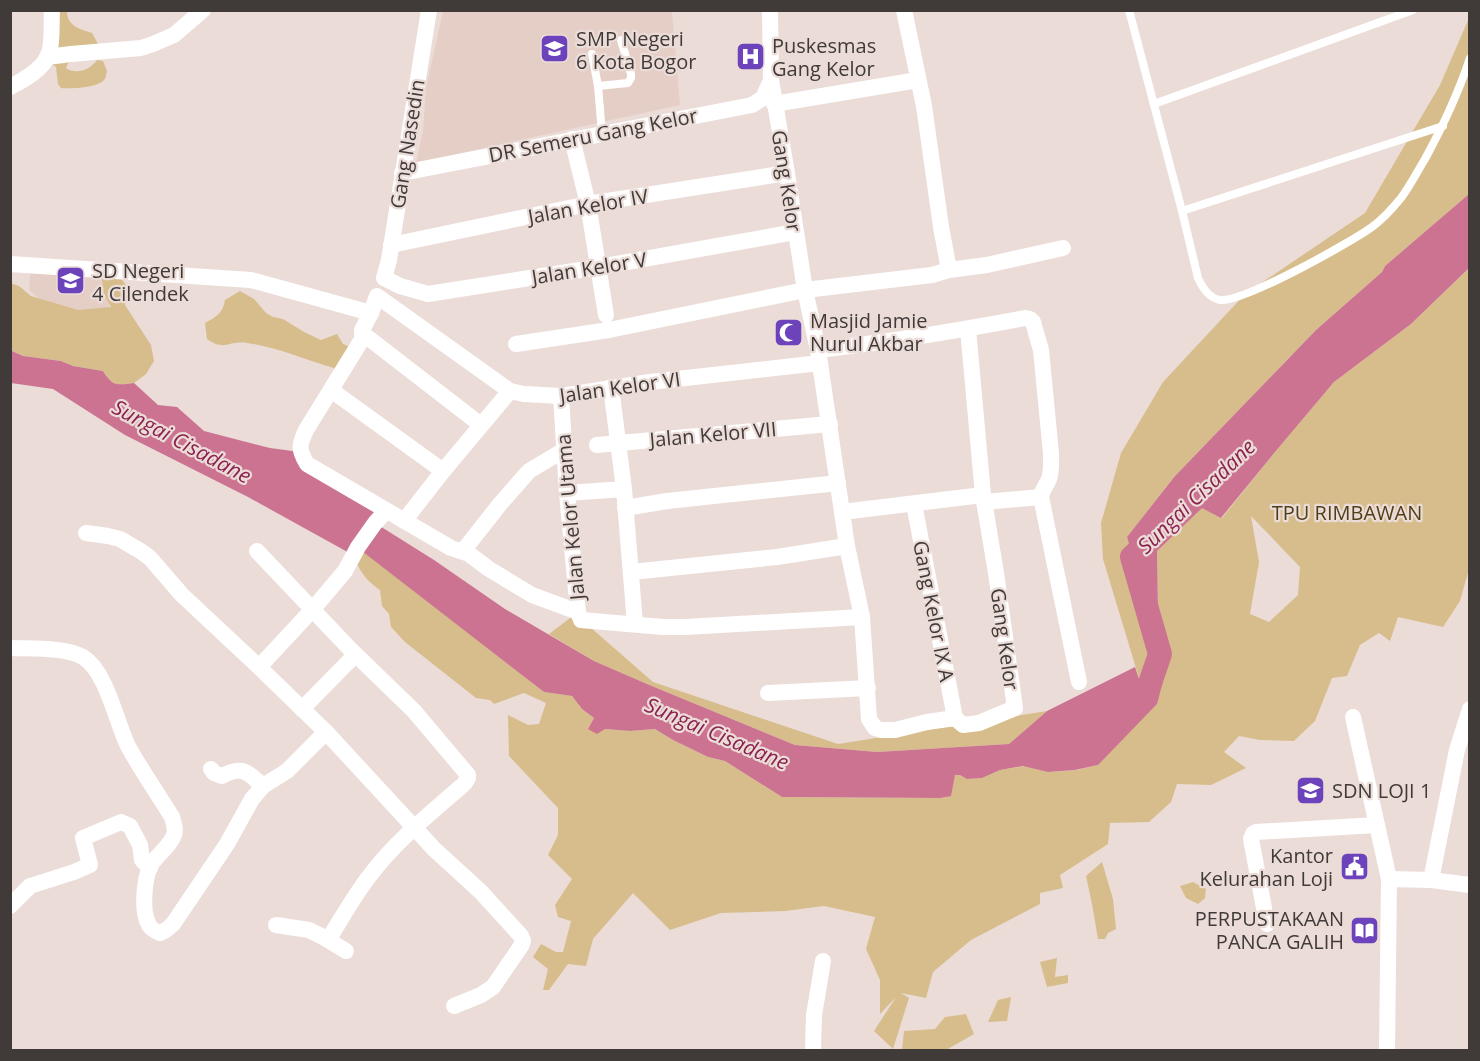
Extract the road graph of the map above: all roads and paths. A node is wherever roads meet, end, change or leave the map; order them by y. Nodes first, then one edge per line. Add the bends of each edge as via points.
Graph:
1 (52, 10) edge
2 (203, 10) edge
3 (429, 10) edge
4 (770, 10) edge
5 (904, 10) edge
6 (1129, 10) edge
7 (1413, 10) edge
8 (621, 40) dead end
9 (592, 54) dead end
10 (47, 57) junction
11 (1470, 58) edge
12 (771, 80) junction
13 (918, 80) junction
14 (598, 86) junction
15 (10, 87) edge
16 (774, 104) junction
17 (1154, 104) junction
18 (1443, 126) junction
19 (602, 133) junction
20 (572, 139) junction
21 (402, 173) junction
22 (787, 173) junction
23 (588, 204) junction
24 (1182, 211) junction
25 (795, 232) junction
26 (390, 245) junction
27 (1063, 248) dead end
28 (10, 264) edge
29 (599, 267) junction
30 (949, 270) junction
31 (384, 278) joint
32 (805, 290) junction
33 (371, 313) junction
34 (606, 315) dead end
35 (968, 328) junction
36 (364, 336) junction
37 (516, 344) dead end
38 (819, 356) junction
39 (611, 387) junction
40 (331, 390) junction
41 (510, 391) junction
42 (561, 396) junction
43 (830, 424) junction
44 (481, 425) junction
45 (619, 442) junction
46 (597, 446) dead end
47 (564, 450) junction
48 (443, 471) junction
49 (838, 483) junction
50 (624, 489) junction
51 (567, 493) junction
52 (1041, 498) junction
53 (983, 499) junction
54 (914, 504) junction
55 (625, 508) junction
56 (842, 512) junction
57 (380, 517) junction
58 (404, 521) junction
59 (86, 533) dead end
60 (847, 546) junction
61 (257, 551) dead end
62 (463, 551) junction
63 (631, 572) junction
64 (313, 609) junction
65 (578, 612) junction
66 (862, 617) junction
67 (635, 624) junction
68 (10, 648) edge
69 (355, 655) junction
70 (259, 667) junction
71 (1079, 682) dead end
72 (868, 688) junction
73 (768, 693) dead end
74 (302, 709) junction
75 (1470, 710) edge
76 (1353, 717) dead end
77 (955, 718) junction
78 (326, 732) junction
79 (1463, 751) edge
80 (211, 769) dead end
81 (263, 786) junction
82 (1377, 825) junction
83 (415, 828) junction
84 (150, 868) junction
85 (1389, 879) junction
86 (1431, 880) junction
87 (1470, 885) edge
88 (10, 906) edge
89 (1267, 924) dead end
90 (276, 926) dead end
91 (328, 940) junction
92 (346, 951) dead end
93 (823, 961) dead end
94 (454, 1006) dead end
95 (813, 1050) edge
96 (1387, 1050) edge

1 - 10 street
2 - 10 street via 174,35 147,46
3 - 21 street, Gang Nasedin
4 - 12 street, Gang Kelor
5 - 13 street
6 - 17 lane
7 - 17 lane
8 - 14 lane via 630,79
9 - 14 lane
10 - 15 street via 34,72
11 - 18 lane
12 - 16 street, Gang Kelor
12 - 19 street, DR Semeru Gang Kelor via 763,98 752,105
13 - 16 street
13 - 30 street
14 - 19 lane
16 - 22 street, Gang Kelor
17 - 24 lane
18 - 24 lane
18 - 24 lane via 1408,189 1381,219 1343,246 1230,300 1212,297 1201,285
19 - 20 street, DR Semeru Gang Kelor
20 - 21 street, DR Semeru Gang Kelor
20 - 23 street
21 - 26 street, Gang Nasedin
22 - 23 street, Jalan Kelor IV
22 - 25 street, Gang Kelor
23 - 26 street, Jalan Kelor IV
23 - 29 street
25 - 29 street, Jalan Kelor V
25 - 32 street, Gang Kelor
26 - 31 street, Gang Nasedin
27 - 30 street
28 - 33 street via 251,280
29 - 31 street, Jalan Kelor V via 428,294
29 - 34 street
30 - 32 street
32 - 37 street
32 - 38 street, Gang Kelor
33 - 36 street via 362,330
33 - 41 street, Jalan Kelor VI via 378,296
35 - 38 street
35 - 52 street via 1025,318 1035,326 1051,453 1050,477
35 - 53 street, Gang Kelor
36 - 40 street
36 - 44 street
38 - 39 street, Jalan Kelor VI via 747,370
38 - 43 street, Gang Kelor
39 - 42 street, Jalan Kelor VI
39 - 45 street
40 - 48 street
40 - 57 street via 306,430 300,452 307,464
41 - 42 street, Jalan Kelor VI
41 - 44 street
42 - 47 street, Jalan Kelor Utama
43 - 45 street, Jalan Kelor VII
43 - 49 street, Gang Kelor
44 - 48 street
45 - 46 street, Jalan Kelor VII
45 - 50 street
47 - 51 street, Jalan Kelor Utama
47 - 62 street via 529,471
48 - 58 street
49 - 55 street
49 - 56 street, Gang Kelor
50 - 51 street
50 - 55 street
51 - 65 street, Jalan Kelor Utama
52 - 53 street
52 - 71 street
53 - 54 street
53 - 77 street, Gang Kelor via 1015,708 979,723 963,725
54 - 56 street
54 - 77 street, Gang Kelor IX A
55 - 63 street
56 - 60 street, Gang Kelor
57 - 58 street
57 - 64 street via 345,571
58 - 62 street
59 - 70 street via 114,537 142,552
60 - 63 street
60 - 66 street, Gang Kelor
61 - 64 street
62 - 65 street via 532,595
63 - 67 street
64 - 69 street
64 - 70 street
65 - 67 street, Jalan Kelor Utama via 581,620
66 - 67 street, Jalan Kelor Utama via 685,627
66 - 72 street, Gang Kelor
68 - 84 street via 69,652 90,662 99,674 128,745 175,826 173,838
69 - 74 street
69 - 83 street via 414,711 468,775 464,784
70 - 74 street
72 - 73 street
72 - 77 street, Gang Kelor via 870,719 875,728 895,730
74 - 78 street
75 - 79 street
76 - 82 street
78 - 81 street via 287,771
78 - 83 street
79 - 86 street
80 - 81 street via 222,776 240,769
81 - 84 street via 173,924 160,933 148,925 146,918 144,900
82 - 85 street
82 - 89 street via 1253,834
83 - 91 street via 372,873
83 - 94 street via 523,938 494,987
84 - 88 street via 142,860 140,845 130,826 122,822 83,838 90,865 30,886
85 - 86 street
85 - 96 street
86 - 87 street
90 - 91 street via 309,930
91 - 92 street
93 - 95 street

